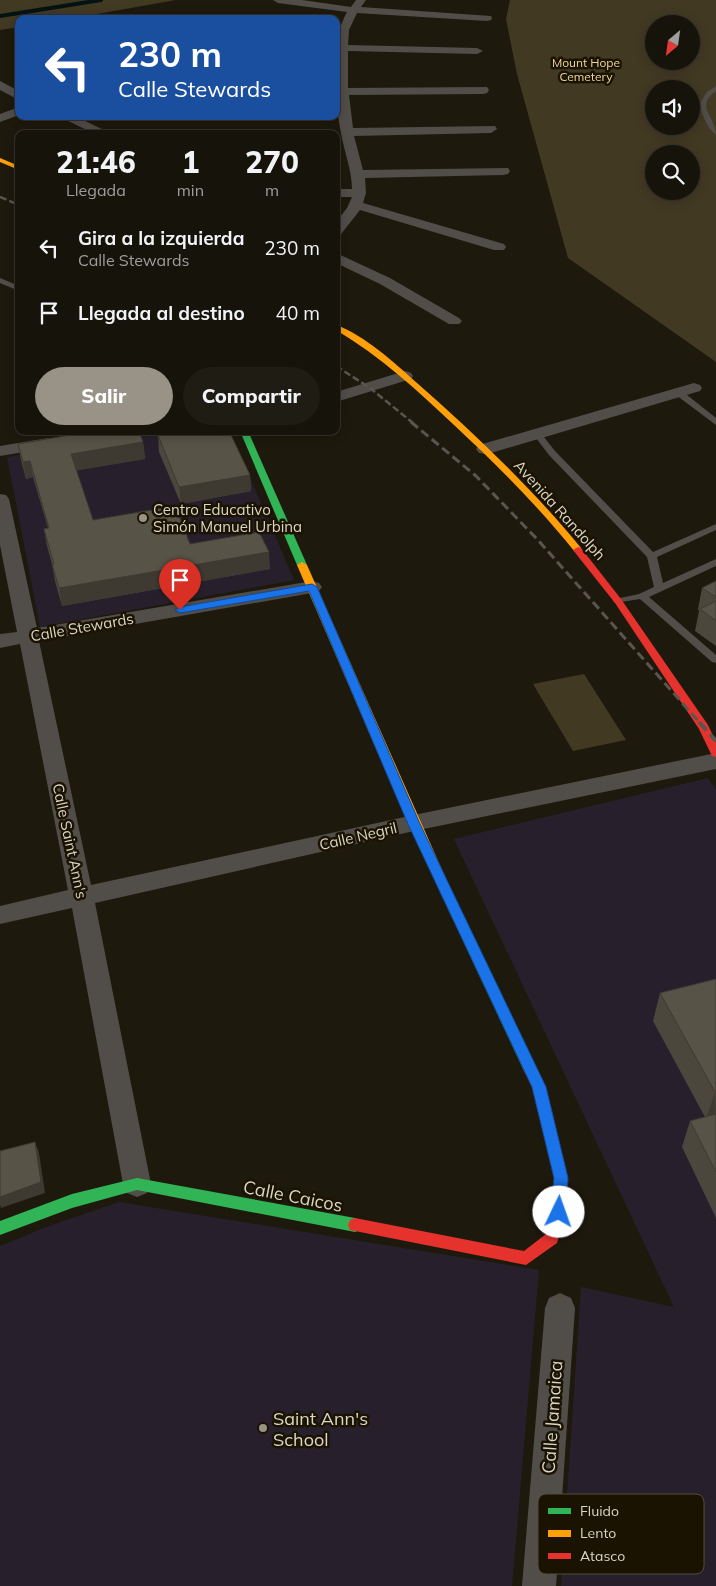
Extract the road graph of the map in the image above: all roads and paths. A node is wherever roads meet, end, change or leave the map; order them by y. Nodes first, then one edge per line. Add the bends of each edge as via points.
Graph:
1 (278, 0) edge
2 (357, 5) edge
3 (487, 18) dead end
4 (343, 48) junction
5 (477, 51) dead end
6 (340, 62) edge
7 (340, 71) edge
8 (0, 85) edge
9 (716, 88) edge
10 (482, 90) dead end
11 (344, 92) junction
12 (15, 94) edge
13 (341, 108) edge
14 (15, 112) edge
15 (0, 118) edge
16 (73, 120) edge
17 (491, 129) dead end
18 (97, 130) edge
19 (348, 132) junction
20 (716, 133) edge
21 (340, 145) edge
22 (350, 145) junction
23 (0, 160) edge
24 (15, 166) edge
25 (503, 171) dead end
26 (357, 174) junction
27 (340, 194) edge
28 (358, 199) junction
29 (340, 225) edge
30 (499, 247) dead end
31 (340, 259) edge
32 (0, 280) edge
33 (15, 287) edge
34 (454, 321) dead end
35 (340, 329) edge
36 (405, 376) junction
37 (687, 390) joint
38 (340, 396) edge
39 (716, 422) edge
40 (537, 434) junction
41 (246, 435) edge
42 (68, 440) edge
43 (485, 449) junction
44 (0, 451) edge
45 (0, 498) edge
46 (716, 527) edge
47 (652, 556) junction
48 (716, 562) edge
49 (312, 587) junction
50 (659, 588) junction
51 (642, 596) junction
52 (618, 601) junction
53 (28, 636) junction
54 (0, 641) edge
55 (716, 660) edge
56 (716, 753) edge
57 (716, 761) edge
58 (414, 824) junction
59 (82, 898) junction
60 (0, 915) edge
61 (137, 1184) junction
62 (0, 1228) edge
63 (560, 1308) dead end
64 (546, 1494) edge

1 - 2 street
2 - 3 street
2 - 4 street via 344,29
4 - 5 street
4 - 6 street
7 - 11 street
8 - 12 street
9 - 20 lane via 702,102 702,109
10 - 11 street
11 - 13 street
13 - 19 street
14 - 15 street
16 - 18 street
17 - 19 street
19 - 22 street
21 - 22 street
22 - 26 street
23 - 24 street
25 - 26 street
26 - 28 street
27 - 28 street
28 - 29 street
28 - 30 street
31 - 34 street via 386,281
32 - 33 lane
35 - 36 street, Avenida Randolph via 358,339
36 - 38 street
36 - 43 street, Avenida Randolph
37 - 39 lane
37 - 40 street
40 - 43 street
40 - 47 lane
41 - 49 street
42 - 44 street
43 - 52 street, Avenida Randolph via 564,532
45 - 53 street, Calle Saint Ann's
46 - 47 lane
47 - 50 lane
48 - 50 lane
49 - 53 street, Calle Stewards
49 - 58 street
50 - 51 lane
51 - 52 lane
51 - 55 lane
52 - 56 street, Avenida Randolph via 704,728
53 - 54 street, Calle Stewards
53 - 59 street, Calle Saint Ann's
57 - 58 street, Calle Negril
58 - 59 street, Calle Negril
58 - 61 street, Calle Caicos via 539,1087 561,1178 559,1212 552,1238 526,1258
59 - 60 street, Calle Negril
59 - 61 street, Calle Saint Ann's
61 - 62 street, Calle Caicos via 72,1201
63 - 64 street, Calle Jamaica

